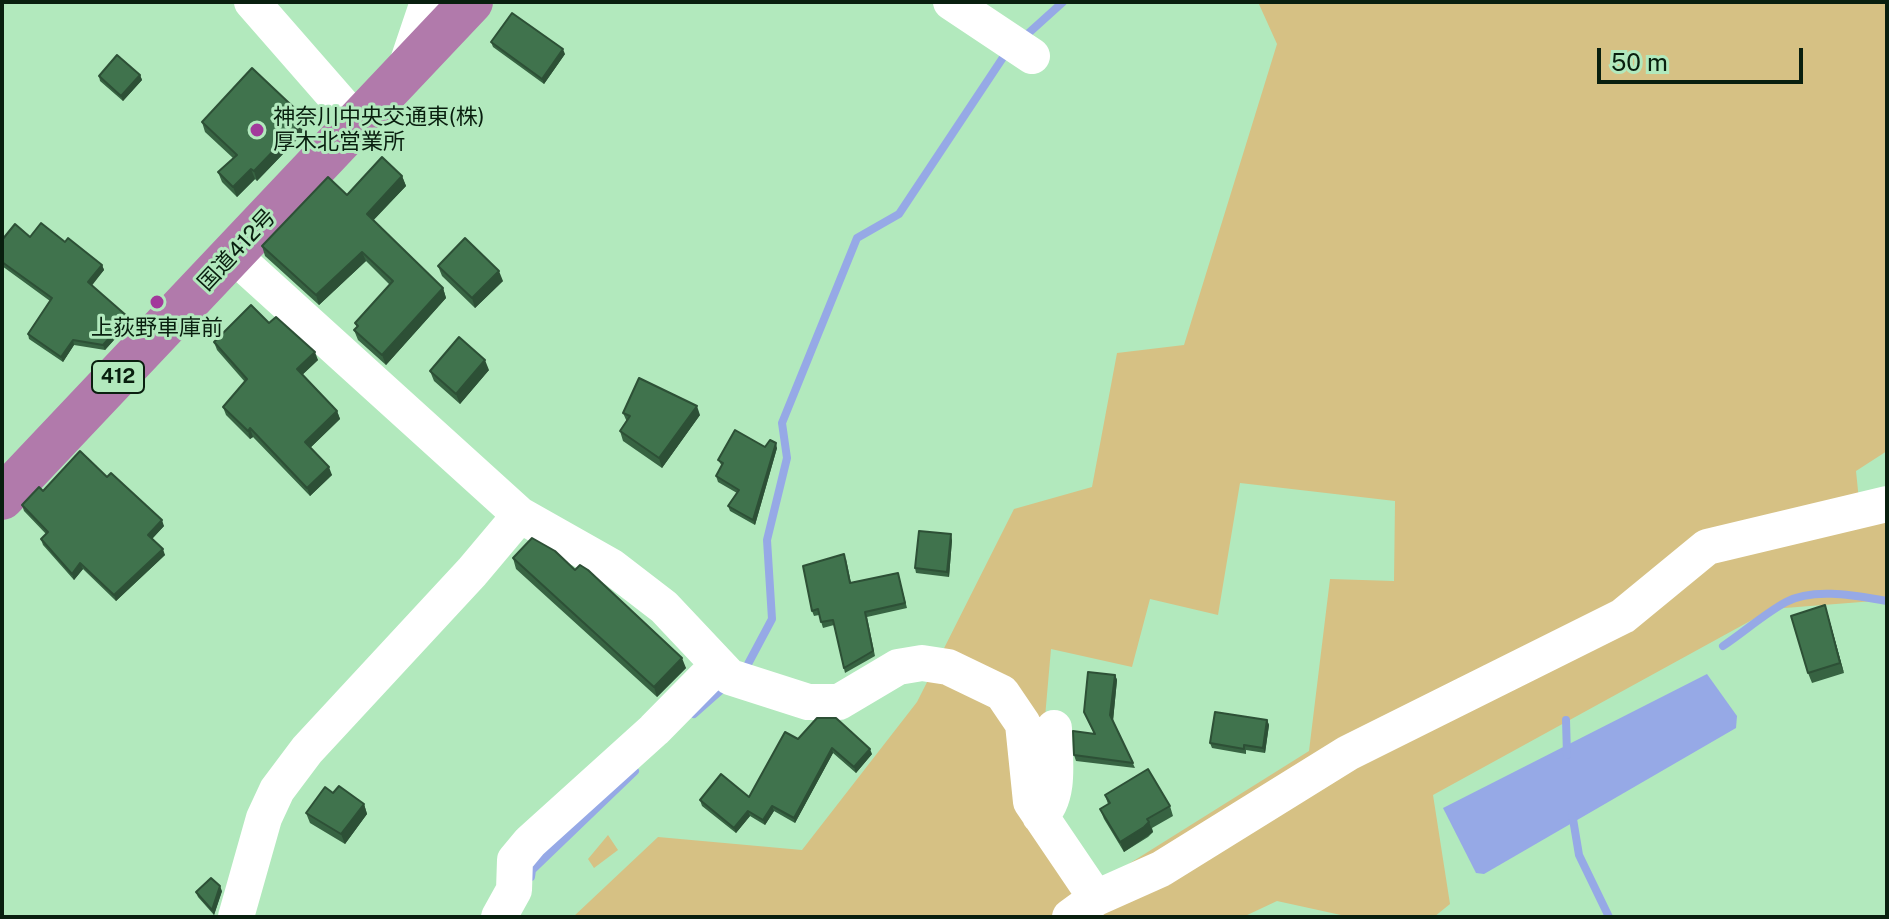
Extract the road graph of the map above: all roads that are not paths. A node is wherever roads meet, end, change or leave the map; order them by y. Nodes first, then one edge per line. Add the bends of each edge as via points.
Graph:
1 (252, 2) edge
2 (428, 2) edge
3 (471, 2) edge
4 (951, 2) edge
5 (1023, 49) dead end
6 (405, 72) junction
7 (357, 122) junction
8 (232, 254) junction
9 (9, 477) edge
10 (1887, 504) edge
11 (520, 515) junction
12 (717, 666) junction
13 (1054, 728) dead end
14 (1040, 816) junction
15 (1083, 907) edge
16 (236, 917) edge
17 (499, 917) edge

1 - 7 street
2 - 6 street
3 - 6 highway, 国道412号 / 412
4 - 5 street
6 - 7 highway, 国道412号 / 412
7 - 8 highway, 国道412号 / 412
8 - 9 highway, 国道412号 / 412
8 - 11 street
10 - 15 street via 1707,547 1623,616 1348,753 1161,869
11 - 12 street via 612,567 664,607
11 - 16 street via 307,750 277,790
12 - 14 street via 730,677 820,702 854,696 898,667 948,667 1002,693 1019,714 1031,802
12 - 17 street via 530,842 515,860 514,890
13 - 14 street via 1053,793 1050,808
14 - 15 street

